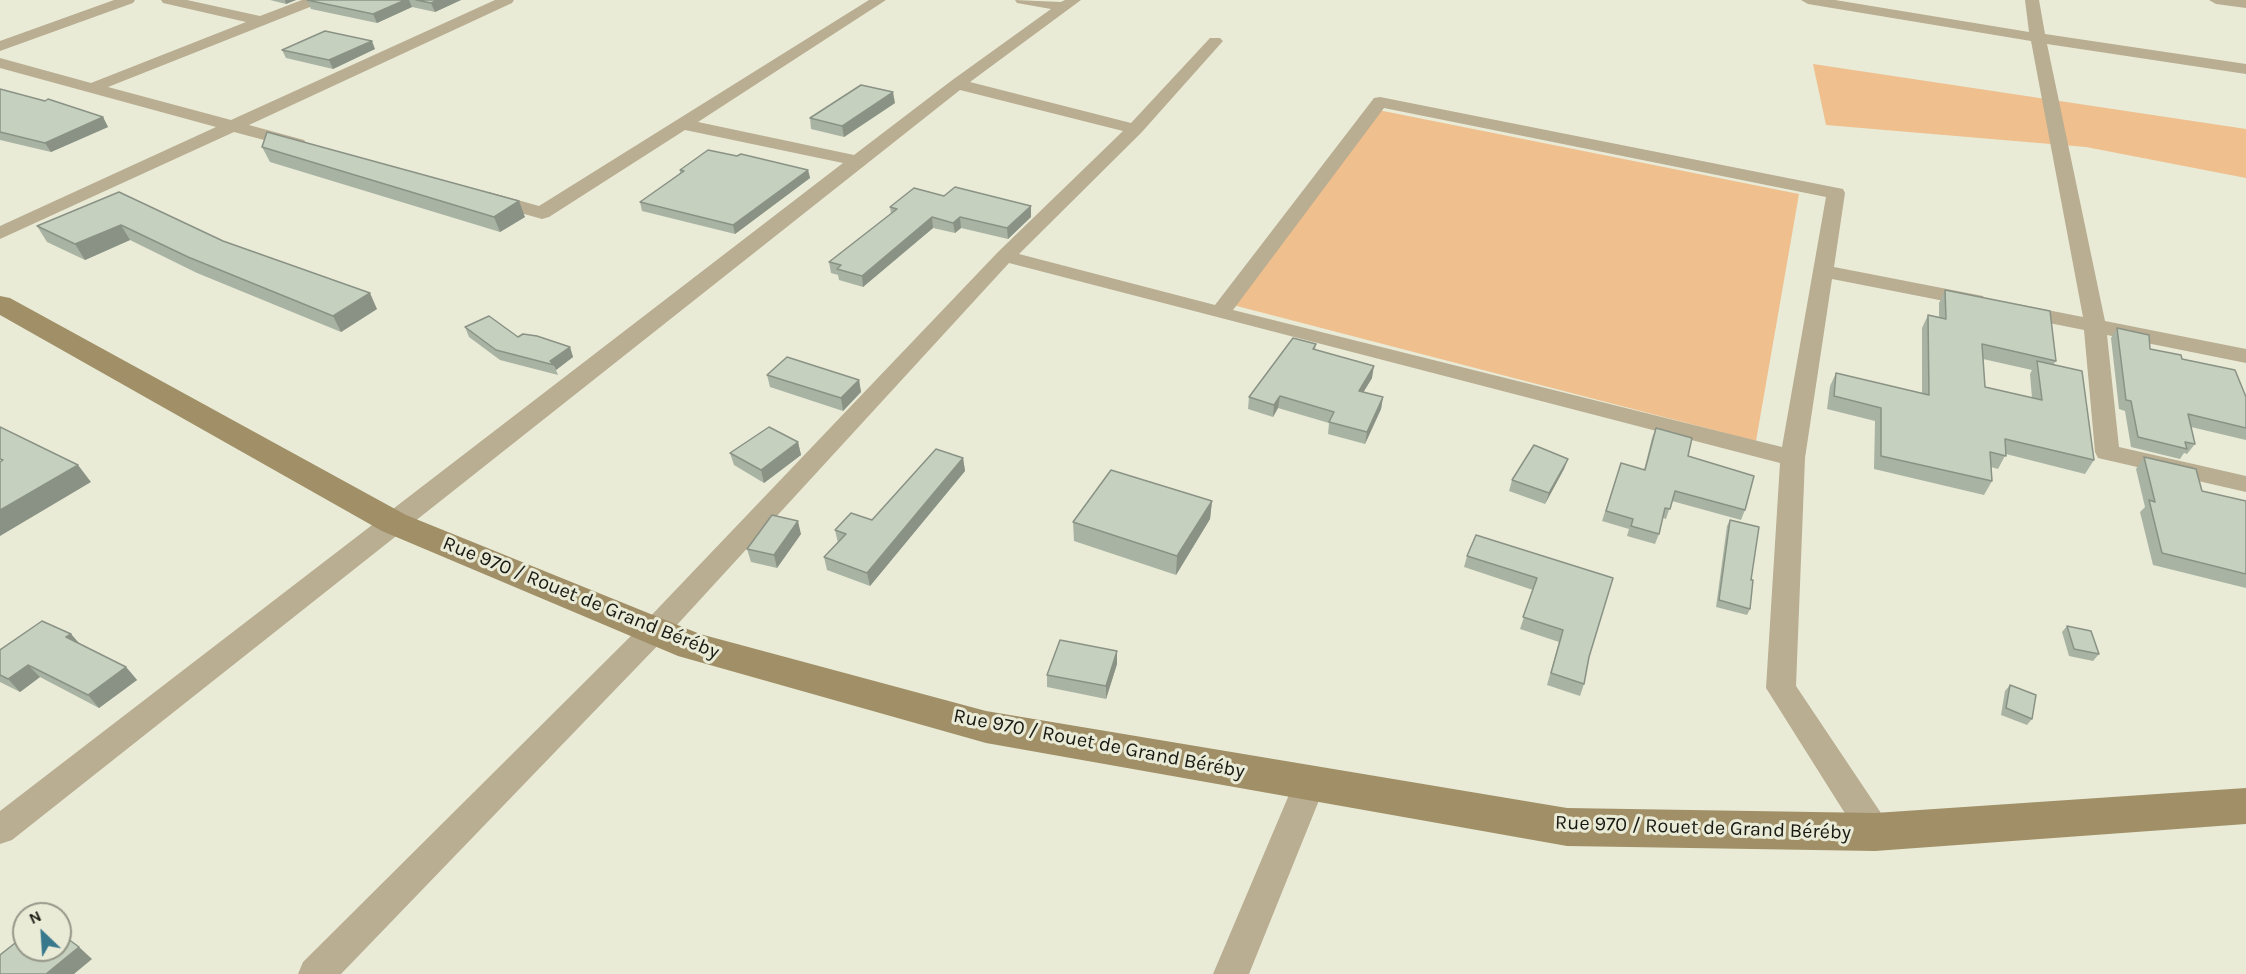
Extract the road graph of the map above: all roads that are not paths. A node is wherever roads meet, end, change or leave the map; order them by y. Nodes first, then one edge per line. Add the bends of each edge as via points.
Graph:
1 (128, 0) edge
2 (168, 0) edge
3 (315, 0) edge
4 (507, 0) edge
5 (879, 0) edge
6 (1022, 0) edge
7 (1808, 0) edge
8 (2032, 0) edge
9 (2216, 0) edge
10 (1069, 3) edge
11 (2246, 4) edge
12 (261, 21) junction
13 (2037, 38) junction
14 (1215, 41) dead end
15 (0, 46) edge
16 (0, 63) edge
17 (2246, 69) edge
18 (957, 84) junction
19 (92, 88) junction
20 (682, 124) junction
21 (232, 126) junction
22 (1135, 129) junction
23 (313, 148) edge
24 (858, 161) junction
25 (474, 193) edge
26 (0, 233) edge
27 (1005, 256) junction
28 (1823, 271) junction
29 (0, 304) edge
30 (1220, 314) junction
31 (2095, 325) junction
32 (2246, 356) edge
33 (1793, 458) junction
34 (2246, 484) edge
35 (394, 523) junction
36 (654, 631) junction
37 (1310, 783) junction
38 (2246, 806) edge
39 (0, 830) edge
40 (1875, 832) junction
41 (316, 974) edge
42 (1231, 974) edge

1 - 15 street
2 - 12 street
3 - 12 street
4 - 21 street
5 - 20 street
6 - 10 street
7 - 13 street
8 - 13 street
9 - 11 street
10 - 18 street
12 - 19 street
13 - 17 street
13 - 31 street
14 - 22 street
16 - 19 street
18 - 22 street
18 - 24 street
19 - 21 street
20 - 24 street
20 - 25 street via 542,213
21 - 23 street
21 - 26 street
22 - 27 street
24 - 35 street
27 - 30 street
27 - 36 street
28 - 30 street via 1836,193 1380,102
28 - 31 street
28 - 33 street
29 - 35 main road, Rue 970 / Rouet de Grand Béréby
30 - 33 street
31 - 32 street
31 - 34 street via 2107,452
33 - 40 street via 1781,688
35 - 36 main road, Rue 970 / Rouet de Grand Béréby
35 - 39 street
36 - 37 main road, Rue 970 / Rouet de Grand Béréby via 691,646 986,727
36 - 41 street
37 - 40 main road, Rue 970 / Rouet de Grand Béréby via 1567,827
37 - 42 street
38 - 40 main road, Rue 970 / Rouet de Grand Béréby

